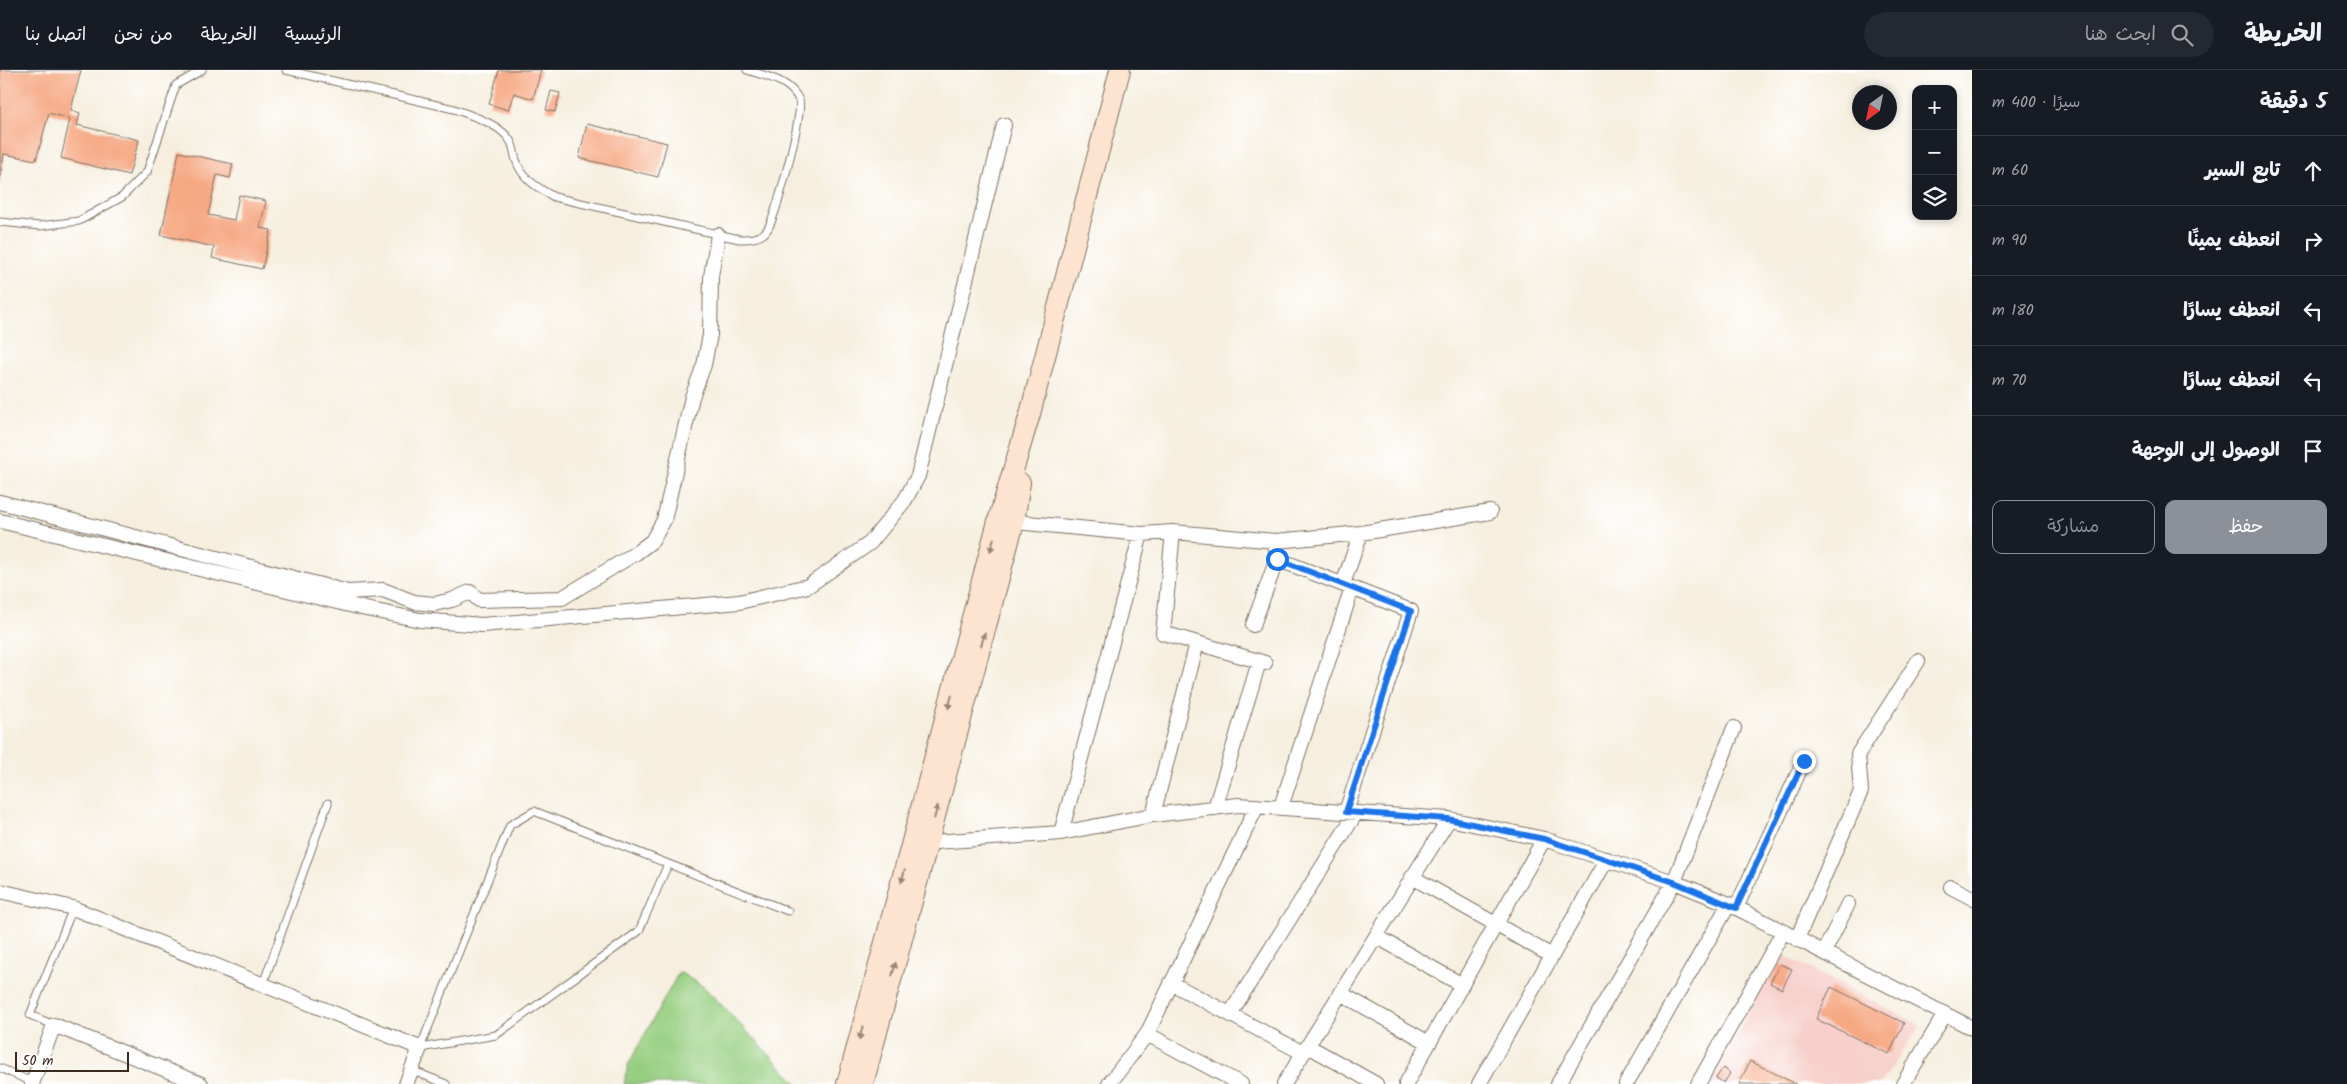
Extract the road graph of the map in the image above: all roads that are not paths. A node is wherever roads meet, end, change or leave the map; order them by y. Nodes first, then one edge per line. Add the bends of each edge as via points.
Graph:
1 (202, 70) edge
2 (286, 70) edge
3 (747, 70) edge
4 (1120, 70) edge
5 (1004, 125) dead end
6 (0, 222) edge
7 (718, 235) junction
8 (0, 502) edge
9 (1490, 512) dead end
10 (0, 521) edge
11 (1006, 521) junction
12 (1172, 532) junction
13 (1361, 533) junction
14 (1141, 534) junction
15 (1276, 541) junction
16 (1277, 559) junction
17 (1348, 586) junction
18 (1253, 625) dead end
19 (1197, 643) junction
20 (1918, 661) dead end
21 (1734, 728) dead end
22 (1804, 761) dead end
23 (328, 803) dead end
24 (1257, 806) junction
25 (1215, 808) junction
26 (1281, 808) junction
27 (1351, 812) junction
28 (1153, 815) junction
29 (1448, 819) junction
30 (1061, 833) junction
31 (1544, 839) junction
32 (920, 843) junction
33 (1607, 859) junction
34 (668, 864) junction
35 (1412, 877) junction
36 (1674, 882) junction
37 (1951, 887) dead end
38 (0, 891) edge
39 (1972, 898) edge
40 (1848, 904) dead end
41 (1732, 906) junction
42 (73, 908) junction
43 (788, 911) dead end
44 (1496, 924) junction
45 (1783, 932) junction
46 (1376, 936) junction
47 (1797, 939) junction
48 (1824, 952) junction
49 (1552, 956) junction
50 (1171, 983) junction
51 (263, 984) junction
52 (1462, 985) junction
53 (1340, 993) junction
54 (1230, 1014) junction
55 (1945, 1014) junction
56 (54, 1025) junction
57 (1972, 1028) edge
58 (1147, 1034) junction
59 (1429, 1043) junction
60 (420, 1048) junction
61 (1305, 1049) junction
62 (0, 1068) edge
63 (411, 1070) junction
64 (32, 1083) edge
65 (201, 1084) edge
66 (406, 1084) edge
67 (446, 1084) edge
68 (847, 1084) edge
69 (863, 1084) edge
70 (1109, 1084) edge
71 (1241, 1084) edge
72 (1284, 1084) edge
73 (1376, 1084) edge
74 (1406, 1084) edge
75 (1479, 1084) edge
76 (1558, 1084) edge
77 (1626, 1084) edge
78 (1698, 1084) edge
79 (1903, 1084) edge

1 - 6 lane via 176,85 146,172 122,197 80,221 40,226
2 - 7 lane via 454,109 475,117 512,142 516,162 526,177 534,186 554,197
3 - 7 lane via 782,82 793,91 800,102 798,119 775,215 766,232 752,239
4 - 11 street via 1030,414
5 - 10 street via 918,476 905,500 870,543 808,586 738,602 482,625 438,622 366,609
7 - 8 street via 711,276 704,365 692,397 664,520 652,541 562,598 479,600 470,592 434,604 414,602 383,590 348,592
9 - 13 street
11 - 14 street
11 - 32 street
12 - 14 street
12 - 15 street
12 - 19 street via 1163,633
13 - 15 street
13 - 17 street
14 - 30 street
15 - 16 street
16 - 17 street
16 - 18 street
17 - 26 street
17 - 27 street via 1411,611
19 - 25 street via 1262,662
19 - 28 street
20 - 47 street via 1858,754 1861,791
21 - 36 street
22 - 41 street
23 - 51 lane
24 - 25 street
24 - 26 street
24 - 50 street
25 - 28 street
26 - 27 street
27 - 29 street
27 - 54 street
28 - 30 street
29 - 31 street
29 - 35 street
30 - 32 street
31 - 33 street
31 - 44 street
32 -> 68 street
69 -> 32 street
33 - 36 street
33 - 49 street
34 - 43 lane
34 - 60 lane via 639,931 496,1035
34 - 60 lane via 534,811 510,825
35 - 44 street
35 - 46 street
36 - 41 street
36 - 76 street
37 - 39 street
38 - 42 street
40 - 48 street
41 - 45 street
41 - 77 street
42 - 51 street
42 - 56 lane via 30,1015
44 - 49 street
44 - 52 street
45 - 47 street
45 - 78 street
46 - 52 street
46 - 53 street
47 - 48 street
48 - 55 street
49 - 75 street
50 - 54 street
50 - 58 street
51 - 60 street
52 - 59 street
53 - 59 street
53 - 61 street
54 - 61 street
55 - 57 street
55 - 79 street
56 - 64 street
56 - 65 street
58 - 70 street
58 - 71 street
59 - 74 street
60 - 63 street
61 - 72 street
61 - 73 street
62 - 64 lane
63 - 66 street
63 - 67 lane

